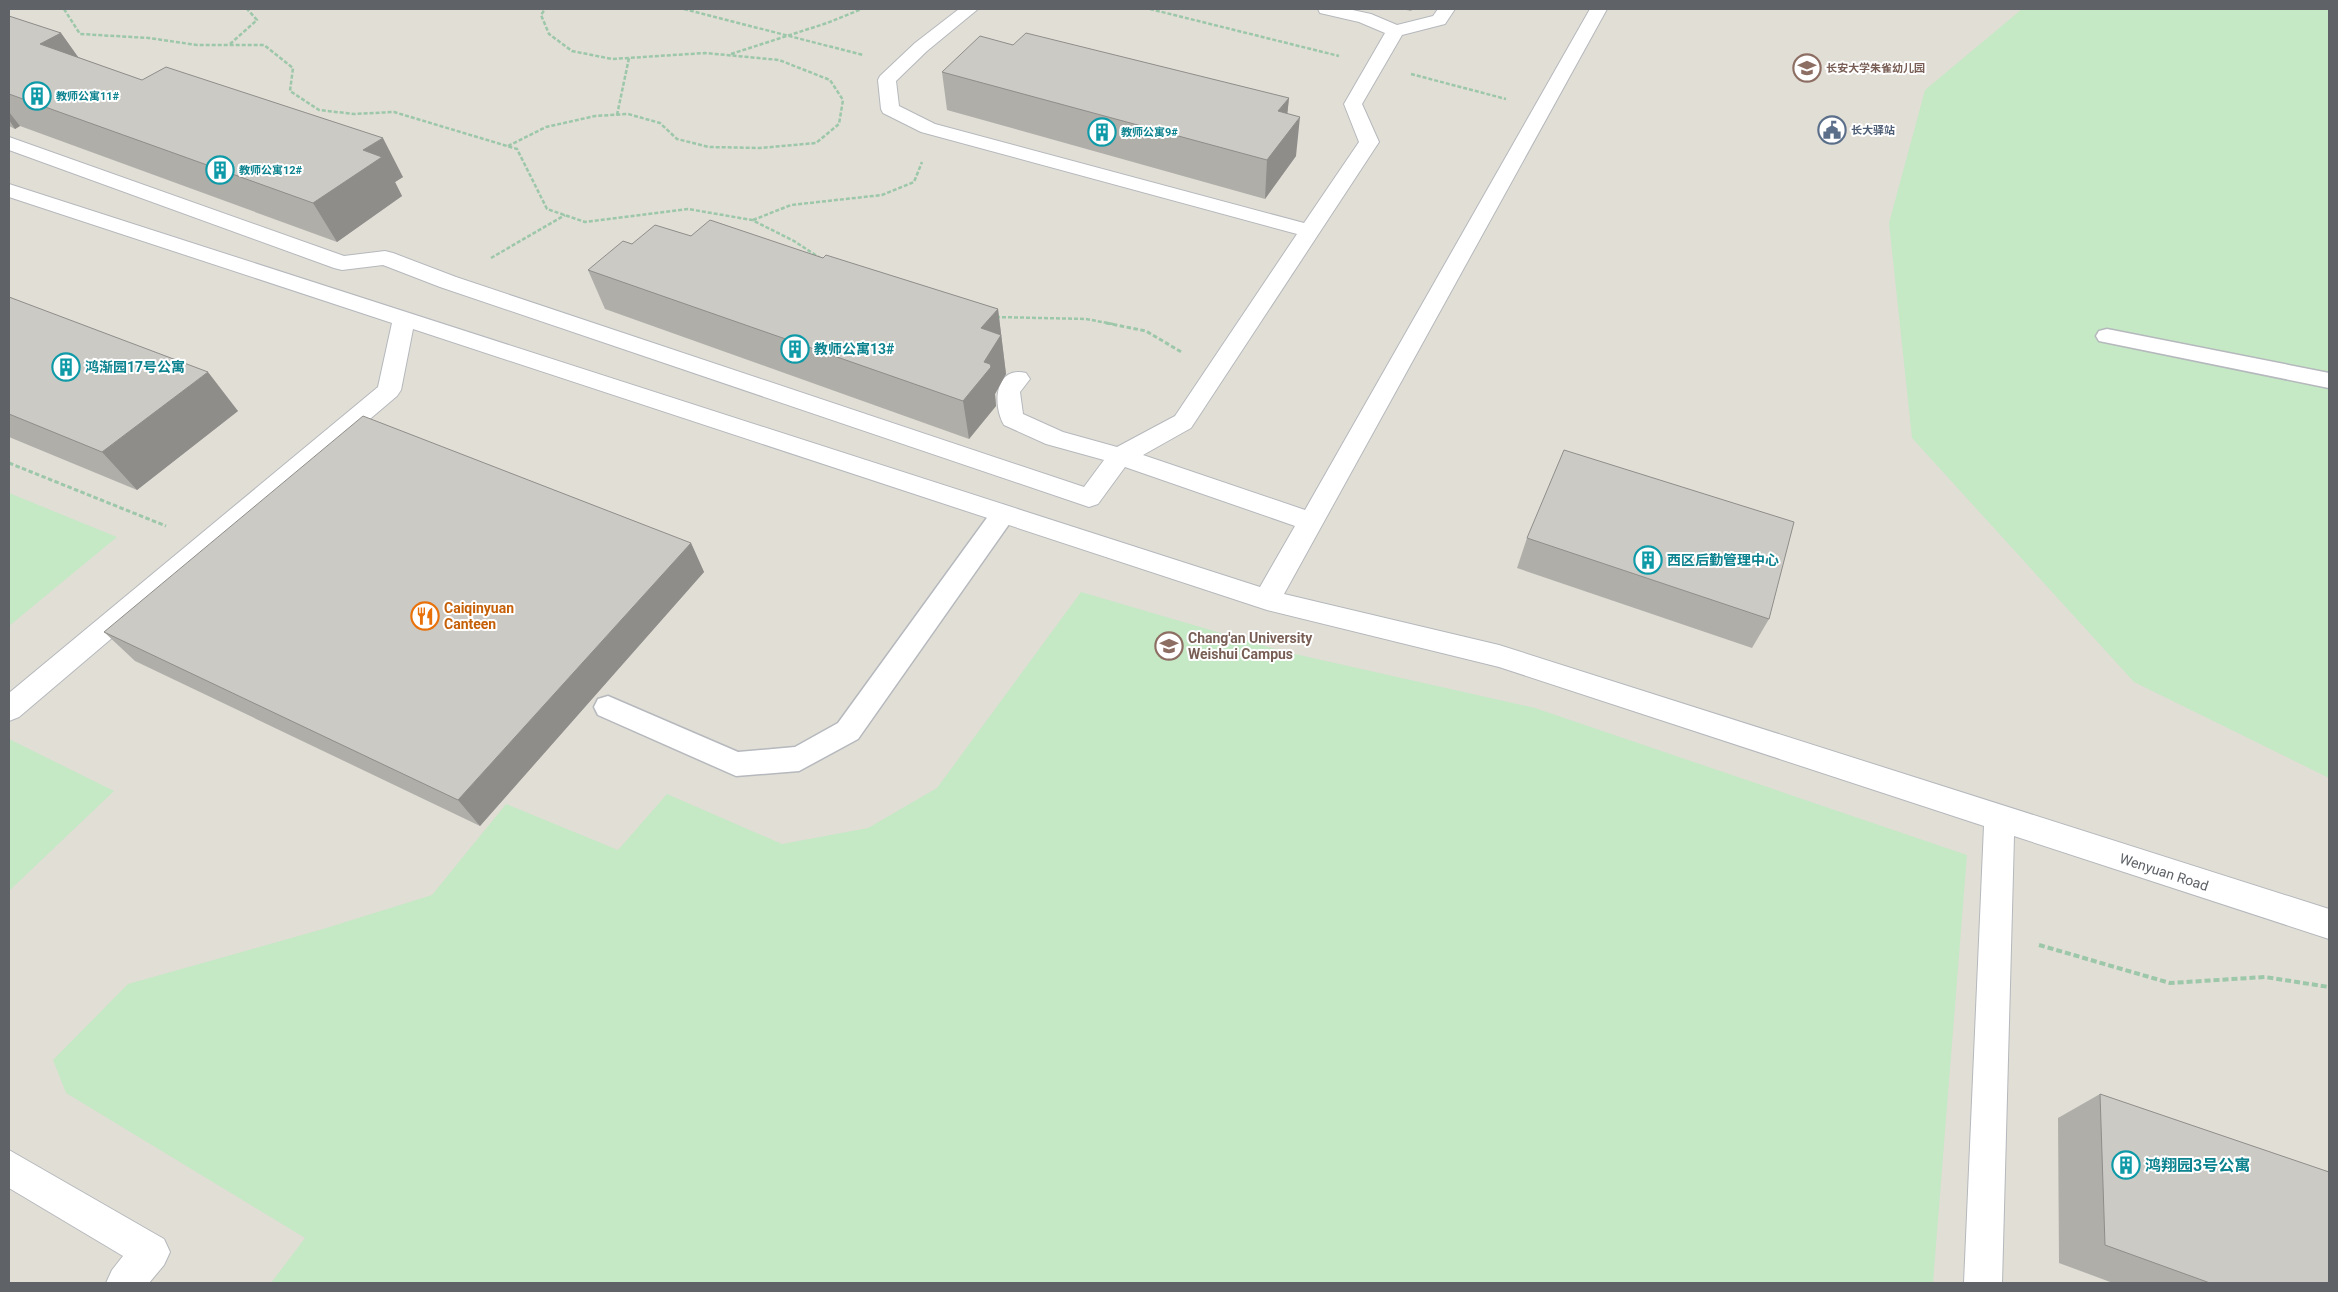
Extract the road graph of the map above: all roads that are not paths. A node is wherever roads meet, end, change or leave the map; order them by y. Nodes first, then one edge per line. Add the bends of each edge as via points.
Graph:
1 (969, 9) edge
2 (1326, 9) edge
3 (1447, 9) edge
4 (1599, 9) edge
5 (1395, 31) junction
6 (9, 143) edge
7 (9, 190) edge
8 (1309, 232) junction
9 (404, 318) junction
10 (2107, 336) dead end
11 (1018, 379) dead end
12 (2329, 381) edge
13 (1120, 456) junction
14 (1004, 514) junction
15 (1311, 522) junction
16 (1267, 600) junction
17 (608, 707) dead end
18 (9, 708) edge
19 (2000, 819) junction
20 (2329, 924) edge
21 (9, 1168) edge
22 (125, 1283) edge
23 (1983, 1283) edge

1 - 8 street via 887,80 890,109 928,128
2 - 5 street via 1365,18
3 - 5 street via 1439,20
4 - 15 street
5 - 8 street via 1352,104 1369,142
6 - 13 street via 342,263 385,258 1089,498
7 - 9 street, Wenyuan Road
8 - 13 street via 1183,422
9 - 14 street, Wenyuan Road
9 - 18 street via 388,390
10 - 12 lane
11 - 13 street via 1008,391 1012,419 1055,438
13 - 15 street
14 - 16 street, Wenyuan Road
14 - 17 lane via 848,731 799,759 736,764
15 - 16 street
16 - 19 street, Wenyuan Road via 1499,656
19 - 20 street, Wenyuan Road
19 - 23 street
21 - 22 street via 151,1252

